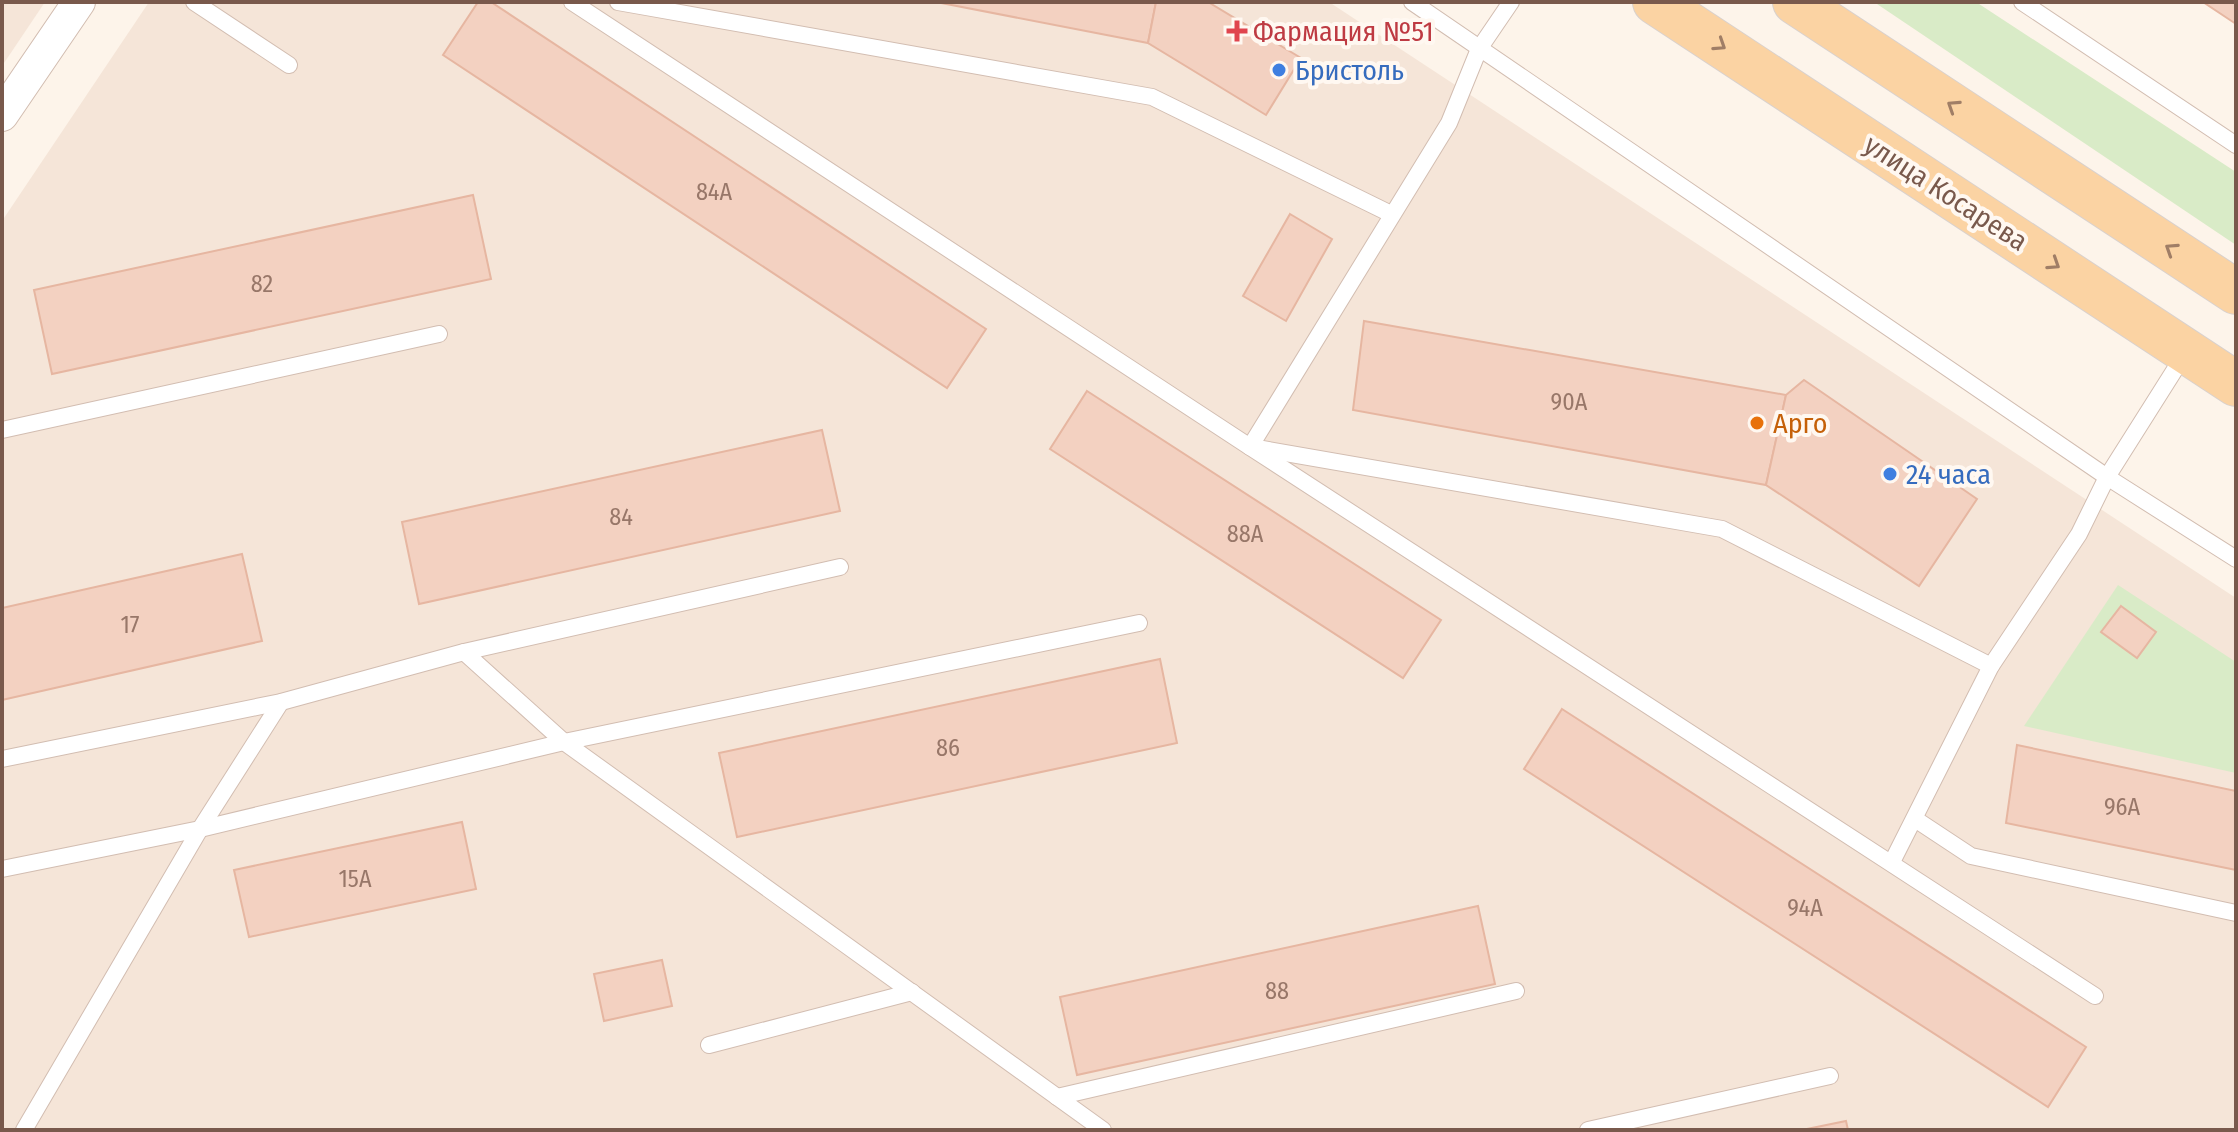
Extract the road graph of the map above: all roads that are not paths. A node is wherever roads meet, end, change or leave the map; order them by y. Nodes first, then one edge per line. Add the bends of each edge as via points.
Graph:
1 (79, 2) edge
2 (194, 2) edge
3 (572, 2) edge
4 (618, 2) edge
5 (1412, 2) edge
6 (1511, 2) edge
7 (1655, 2) edge
8 (1795, 2) edge
9 (2022, 2) edge
10 (1479, 49) junction
11 (289, 65) dead end
12 (2, 115) edge
13 (2236, 145) edge
14 (1391, 214) junction
15 (2236, 292) edge
16 (439, 334) dead end
17 (2187, 351) junction
18 (2236, 384) edge
19 (2, 430) edge
20 (1250, 447) junction
21 (2107, 477) junction
22 (2236, 559) edge
23 (840, 567) dead end
24 (1139, 623) dead end
25 (464, 652) junction
26 (1991, 666) junction
27 (281, 702) junction
28 (564, 742) junction
29 (2, 759) edge
30 (1915, 819) junction
31 (200, 829) junction
32 (1892, 862) junction
33 (2, 869) edge
34 (2236, 913) edge
35 (1516, 991) dead end
36 (912, 992) junction
37 (2095, 996) dead end
38 (709, 1045) dead end
39 (1830, 1076) dead end
40 (1057, 1097) junction
41 (24, 1130) edge
42 (1103, 1130) edge
43 (1588, 1130) edge

1 - 12 street
2 - 11 lane
3 - 20 lane
4 - 14 lane via 1152,97
5 - 10 lane
6 - 10 lane
7 -> 17 main road, улица Косарева
15 -> 8 main road
9 - 13 lane
10 - 14 lane via 1449,123
10 - 21 lane
14 - 20 lane
16 - 19 lane
17 - 18 main road, улица Косарева
17 - 21 lane
20 - 26 lane via 1722,529
20 - 32 lane
21 - 22 lane
21 - 26 lane via 2079,534
23 - 25 lane
24 - 28 lane
25 - 27 lane
25 - 28 lane
26 - 30 lane
27 - 29 lane
27 - 31 lane
28 - 31 lane
28 - 36 lane
30 - 32 lane
30 - 34 lane via 1971,856
31 - 33 lane
31 - 41 lane
32 - 37 lane
35 - 40 lane
36 - 38 lane
36 - 40 lane
39 - 43 lane
40 - 42 lane

